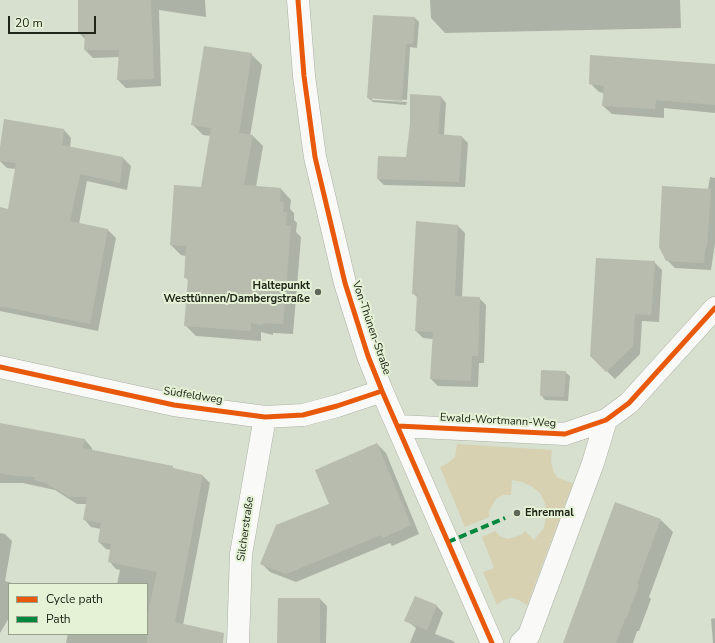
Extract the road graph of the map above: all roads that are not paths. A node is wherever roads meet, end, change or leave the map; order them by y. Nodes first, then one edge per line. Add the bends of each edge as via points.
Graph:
1 (298, 0) edge
2 (715, 308) edge
3 (0, 367) edge
4 (382, 391) junction
5 (265, 417) junction
6 (606, 420) junction
7 (398, 426) junction
8 (238, 643) edge
9 (492, 643) edge
10 (521, 643) edge

1 - 4 street, Von-Thünen-Straße via 304,76 315,157 345,283
2 - 6 street, Ewald-Wortmann-Weg via 629,403
3 - 5 street, Südfeldweg via 174,405
4 - 5 street, Südfeldweg via 338,406 303,414
4 - 7 street, Von-Thünen-Straße
5 - 8 street, Silcherstraße via 241,554
6 - 7 street, Ewald-Wortmann-Weg via 565,434
6 - 10 street via 529,634
7 - 9 street, Von-Thünen-Straße

